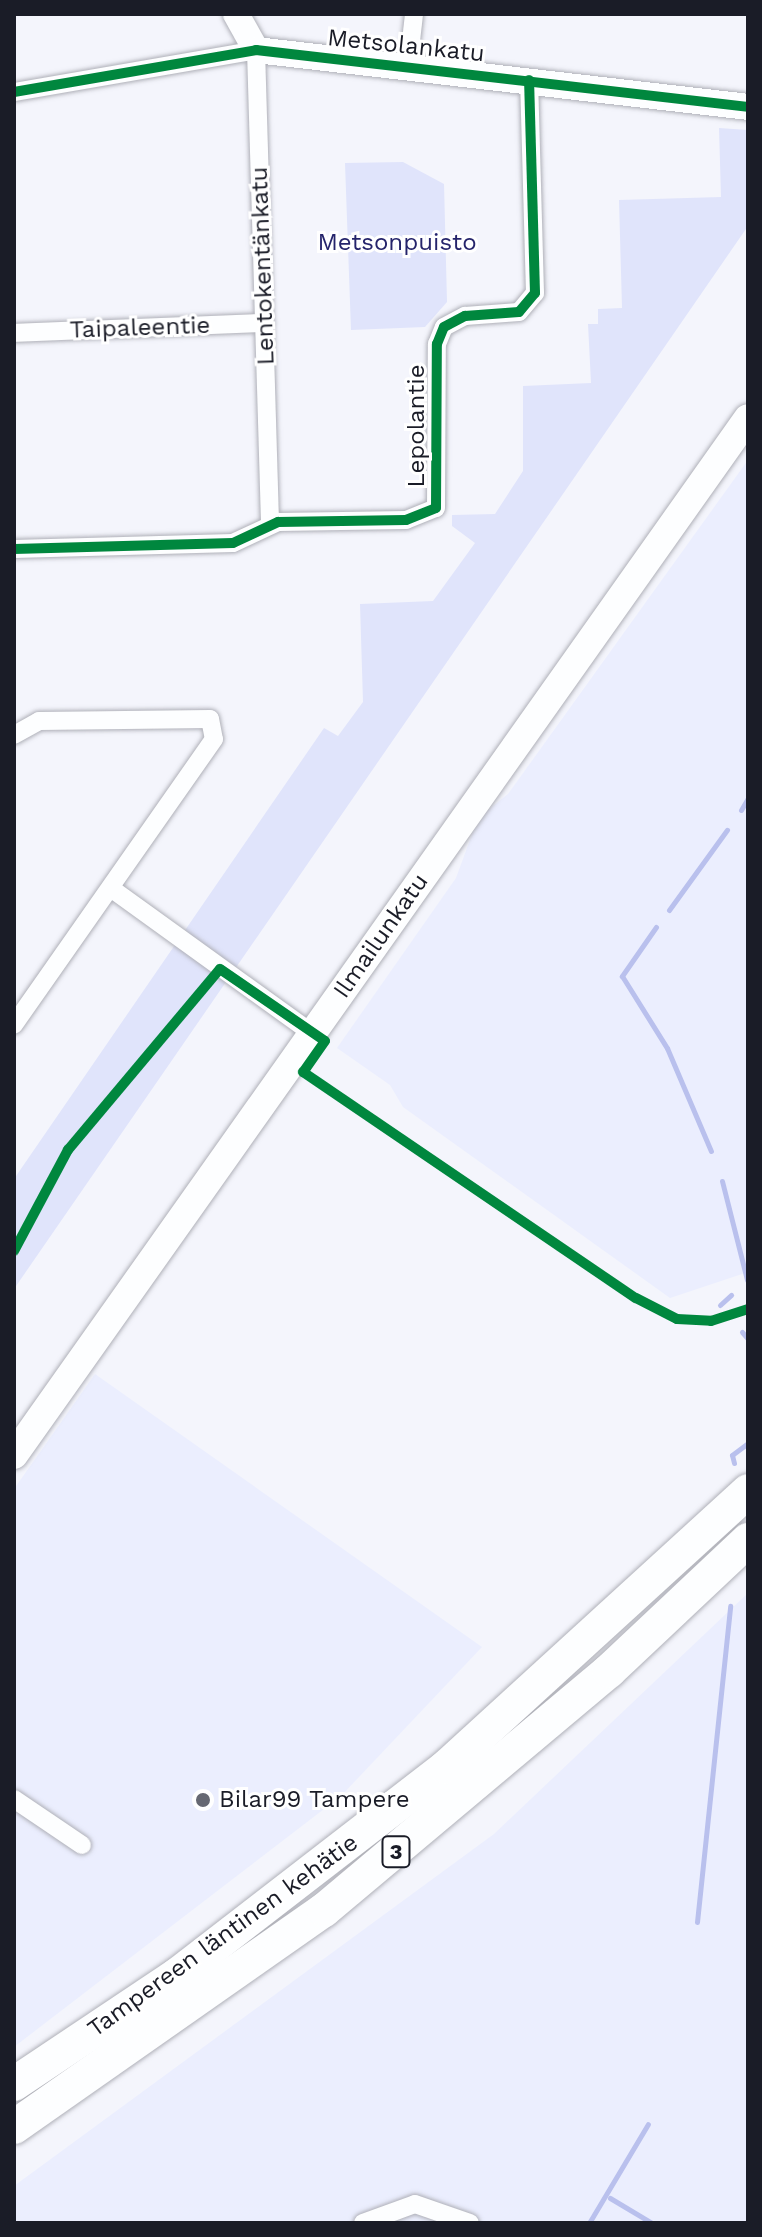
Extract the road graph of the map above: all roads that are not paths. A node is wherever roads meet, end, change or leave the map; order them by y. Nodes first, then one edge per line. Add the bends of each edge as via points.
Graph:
1 (236, 14) edge
2 (414, 14) edge
3 (256, 50) junction
4 (408, 67) junction
5 (529, 80) junction
6 (14, 92) edge
7 (748, 107) edge
8 (265, 323) junction
9 (14, 333) edge
10 (748, 418) edge
11 (270, 523) junction
12 (14, 549) edge
13 (14, 735) edge
14 (112, 889) junction
15 (14, 1025) edge
16 (312, 1033) junction
17 (14, 1455) edge
18 (748, 1491) edge
19 (748, 1540) edge
20 (14, 1799) edge
21 (82, 1845) dead end
22 (14, 2084) edge
23 (14, 2127) edge
24 (363, 2223) edge
25 (470, 2223) edge

1 - 3 street, Lentokentänkatu
2 - 4 street
3 - 4 street, Metsolankatu
3 - 6 street, Metsolankatu
3 - 8 street, Lentokentänkatu
4 - 5 street, Metsolankatu
5 - 7 street, Metsolankatu
5 - 11 street, Lepolantie via 535,293 519,312 465,316 444,327 437,344 436,508 406,520
8 - 9 street, Taipaleentie
8 - 11 street, Lentokentänkatu
10 - 16 main road, Ilmailunkatu
11 - 12 street, Lepolantie via 233,543
13 - 14 street via 39,721 210,719 214,739
14 - 15 street
14 - 16 street
16 - 17 main road, Ilmailunkatu
18 - 22 highway, Tampereen läntinen kehätie / 3 via 435,1777 177,1975
19 - 23 highway, Tampereen läntinen kehätie / 3 via 609,1671 324,1910
20 - 21 street
24 - 25 street via 415,2204

